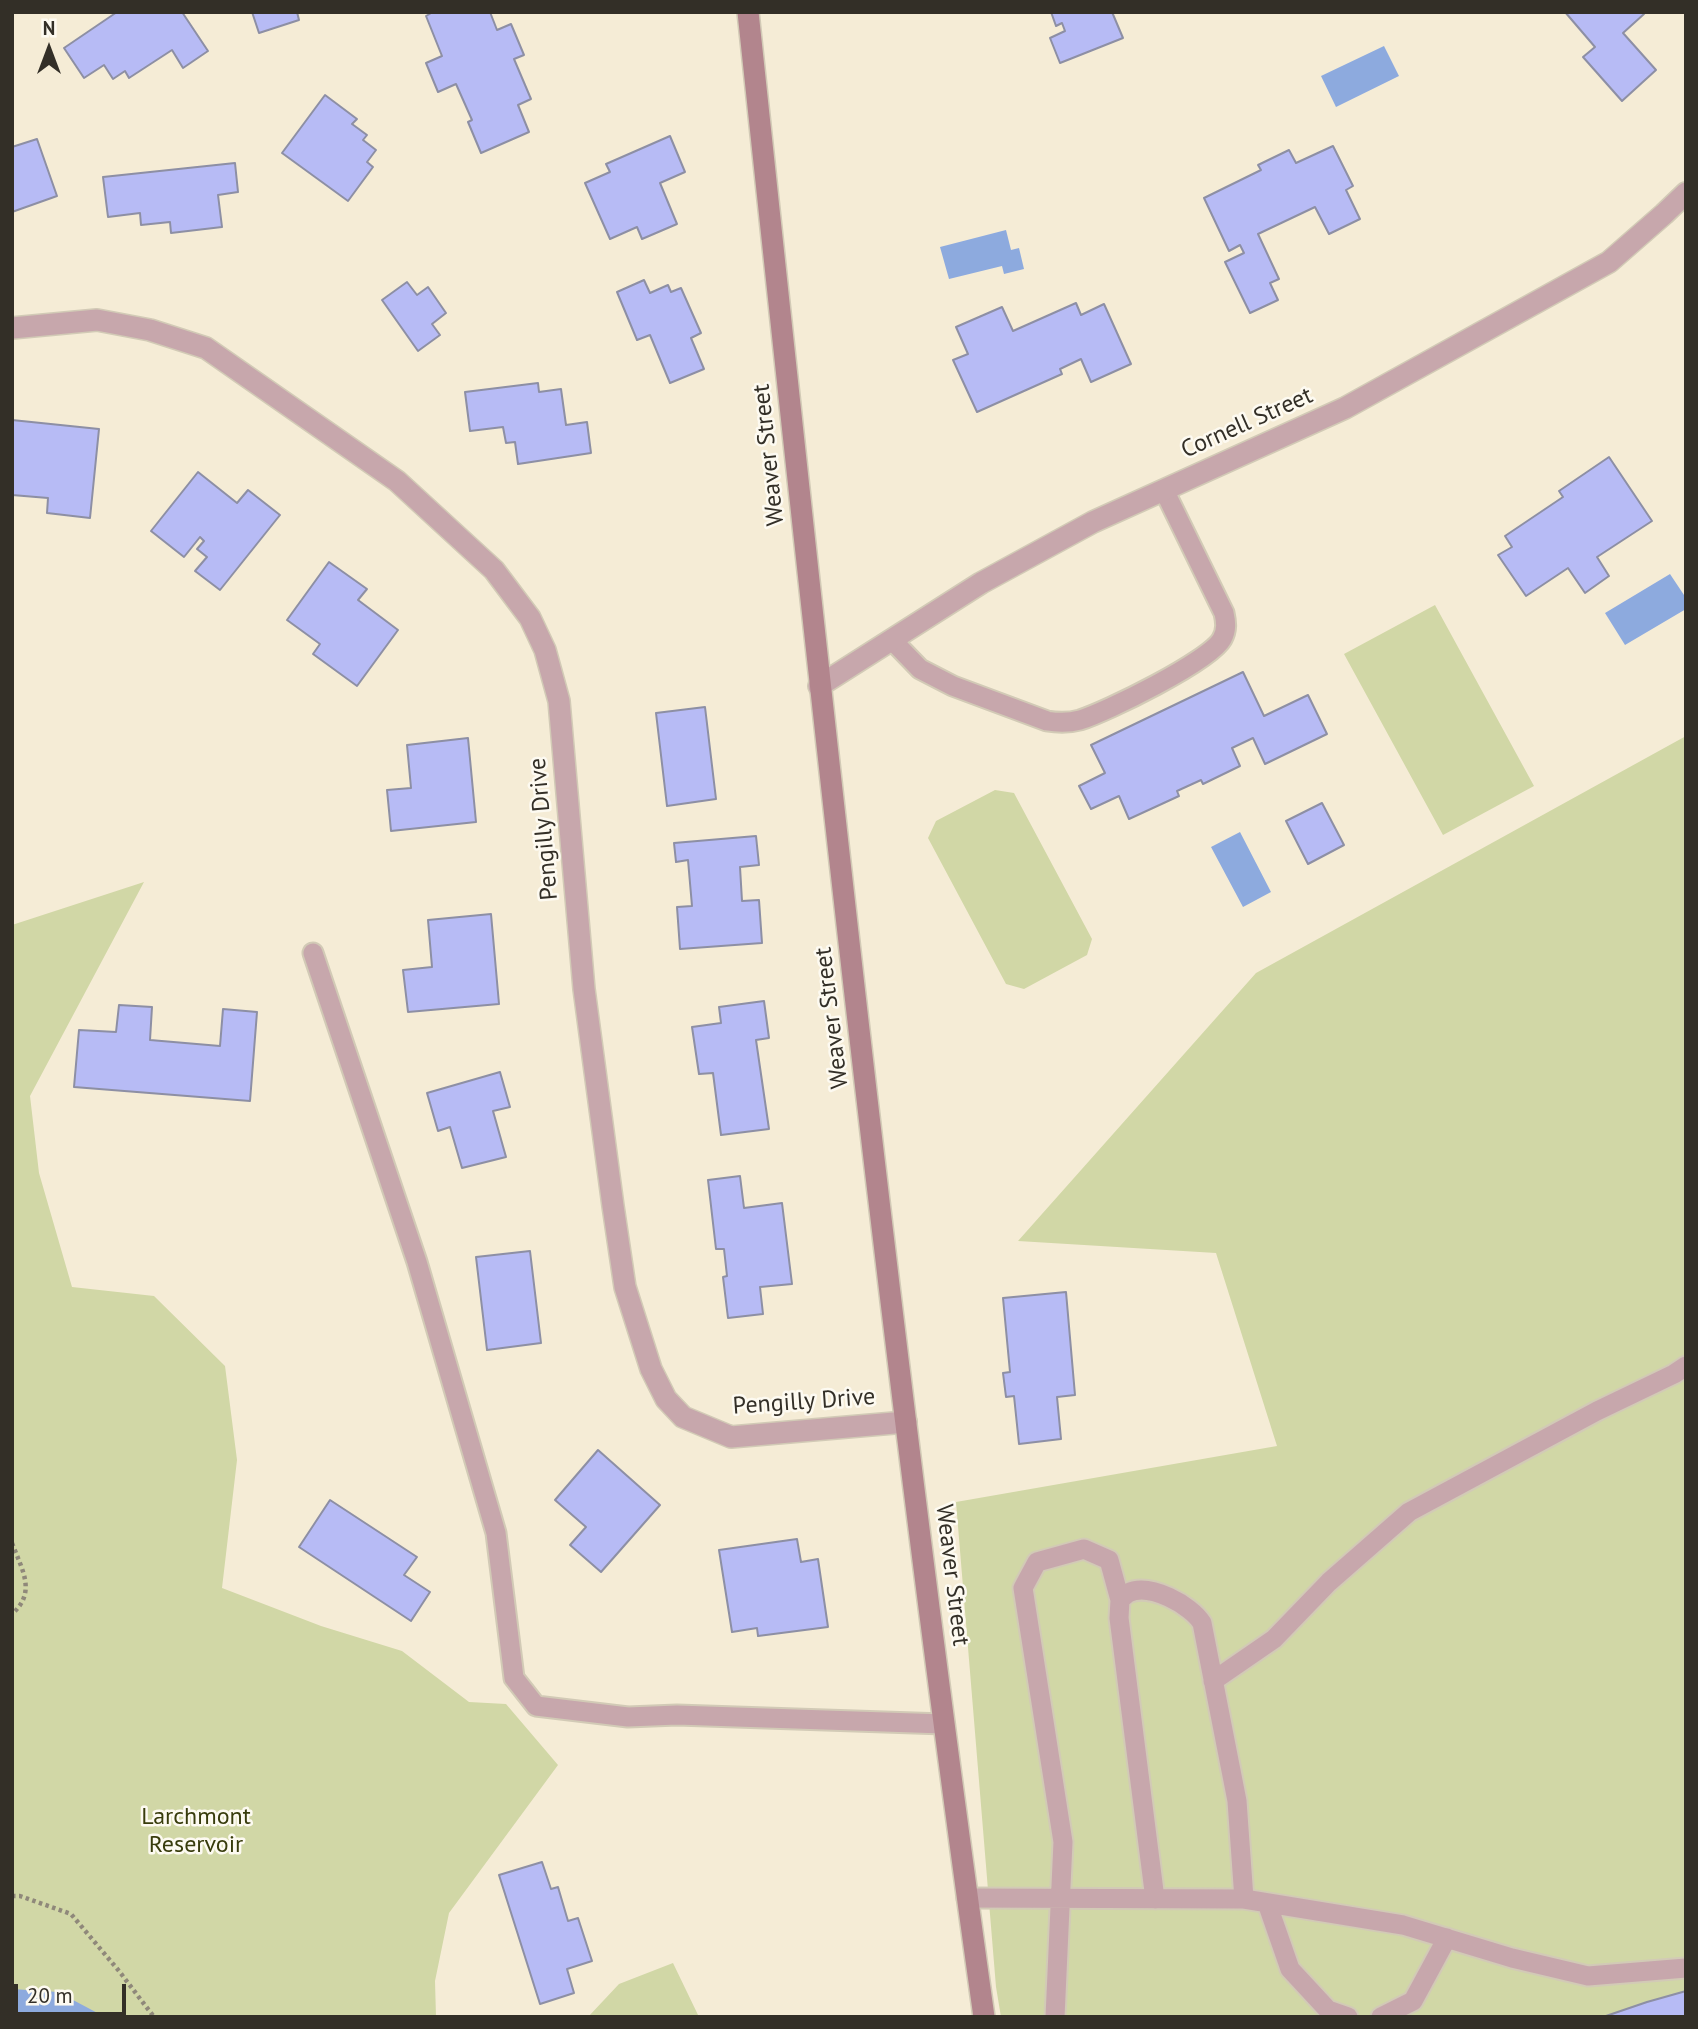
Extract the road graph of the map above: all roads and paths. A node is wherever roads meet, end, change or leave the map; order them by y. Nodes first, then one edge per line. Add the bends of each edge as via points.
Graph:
1 (748, 12) edge
2 (1686, 193) edge
3 (12, 328) edge
4 (1164, 489) junction
5 (892, 640) junction
6 (820, 685) junction
7 (313, 953) dead end
8 (1686, 1366) edge
9 (906, 1422) junction
10 (12, 1543) edge
11 (1119, 1600) junction
12 (12, 1614) edge
13 (1213, 1681) junction
14 (944, 1724) junction
15 (12, 1896) edge
16 (967, 1898) junction
17 (1060, 1898) junction
18 (1155, 1899) junction
19 (1244, 1899) junction
20 (1267, 1903) junction
21 (1447, 1938) junction
22 (1686, 1968) edge
23 (153, 2017) edge
24 (984, 2017) edge
25 (1055, 2017) edge
26 (1348, 2017) edge
27 (1381, 2017) edge

1 - 6 main road, Weaver Street
2 - 4 street, Cornell Street via 1609,262 1345,408
3 - 9 street, Pengilly Drive via 97,320 150,330 206,348 397,481 494,570 530,618 545,650 559,701 584,989 610,1179 625,1287 651,1370 666,1399 683,1417 731,1437
4 - 5 street, Cornell Street via 981,583
4 - 5 lane via 1224,613 1226,627 1222,641 1207,654 1136,695 1082,719 1047,721 920,669
5 - 6 street, Cornell Street
6 - 9 main road, Weaver Street
7 - 14 lane via 417,1262 496,1532 514,1678 536,1706 628,1717
8 - 13 lane via 1409,1512 1329,1582 1274,1639
9 - 14 main road, Weaver Street
10 - 12 path via 28,1585 21,1606
11 - 13 lane via 1130,1592 1148,1590 1195,1612 1202,1623
11 - 17 lane via 1109,1560 1084,1549 1037,1562 1023,1588 1063,1842
11 - 18 lane
13 - 19 lane via 1237,1801
14 - 16 main road, Weaver Street
15 - 23 path via 71,1914
16 - 17 lane
16 - 24 main road, Weaver Street
17 - 18 lane
17 - 25 lane
18 - 19 lane
19 - 20 lane
20 - 21 lane via 1403,1925
20 - 26 lane via 1290,1969 1328,2010
21 - 22 lane via 1588,1976
21 - 27 lane via 1413,2001

